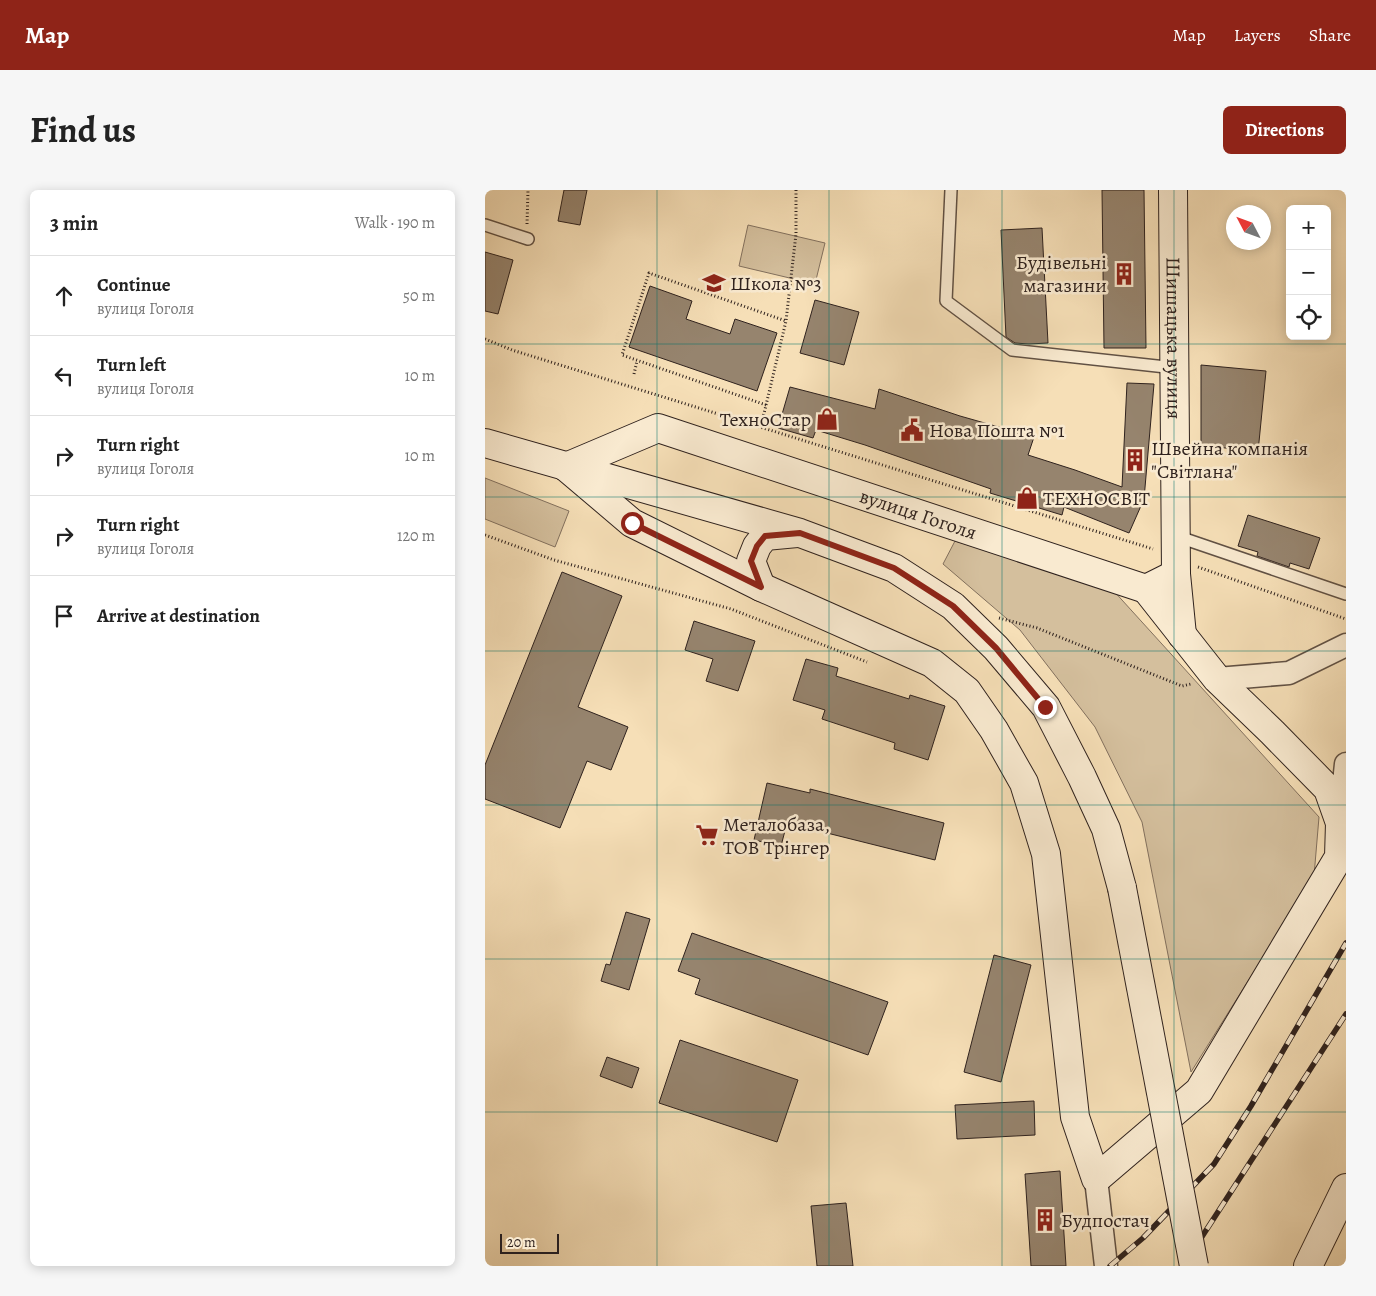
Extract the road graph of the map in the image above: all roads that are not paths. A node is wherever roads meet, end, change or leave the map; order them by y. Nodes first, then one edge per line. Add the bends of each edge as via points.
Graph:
1 (951, 190) edge
2 (1173, 190) edge
3 (485, 225) edge
4 (523, 237) road end
5 (1175, 368) junction
6 (657, 428) junction
7 (485, 444) edge
8 (567, 467) junction
9 (648, 489) junction
10 (800, 533) junction
11 (1176, 557) junction
12 (761, 587) junction
13 (1146, 589) junction
14 (1346, 594) edge
15 (1182, 634) junction
16 (1346, 645) edge
17 (1217, 679) junction
18 (1346, 764) edge
19 (1340, 823) junction
20 (1096, 1179) junction
21 (1346, 1188) edge
22 (1310, 1264) edge
23 (1106, 1266) edge
24 (1193, 1266) edge

1 - 5 lane via 946,301 1012,350
2 - 5 street, Шишацька вулиця
3 - 4 lane
5 - 11 street, Шишацька вулиця
6 - 8 street
6 - 9 street via 629,446 624,467
6 - 13 street, вулиця Гоголя
7 - 8 street
8 - 9 street
8 - 12 street via 632,523
9 - 10 street
10 - 12 street via 765,536 757,546 751,561
10 - 24 street, bridge via 894,568 953,606 996,648 1045,707 1106,829 1121,888
11 - 13 street
11 - 14 lane
11 - 15 street, Шишацька вулиця
12 - 20 street via 932,663 967,691 1024,783 1046,854 1075,1117
13 - 15 street
15 - 17 street
16 - 17 street via 1289,673
17 - 19 street via 1328,789
18 - 19 street
19 - 20 street via 1339,857 1199,1091
20 - 23 street
21 - 22 street

